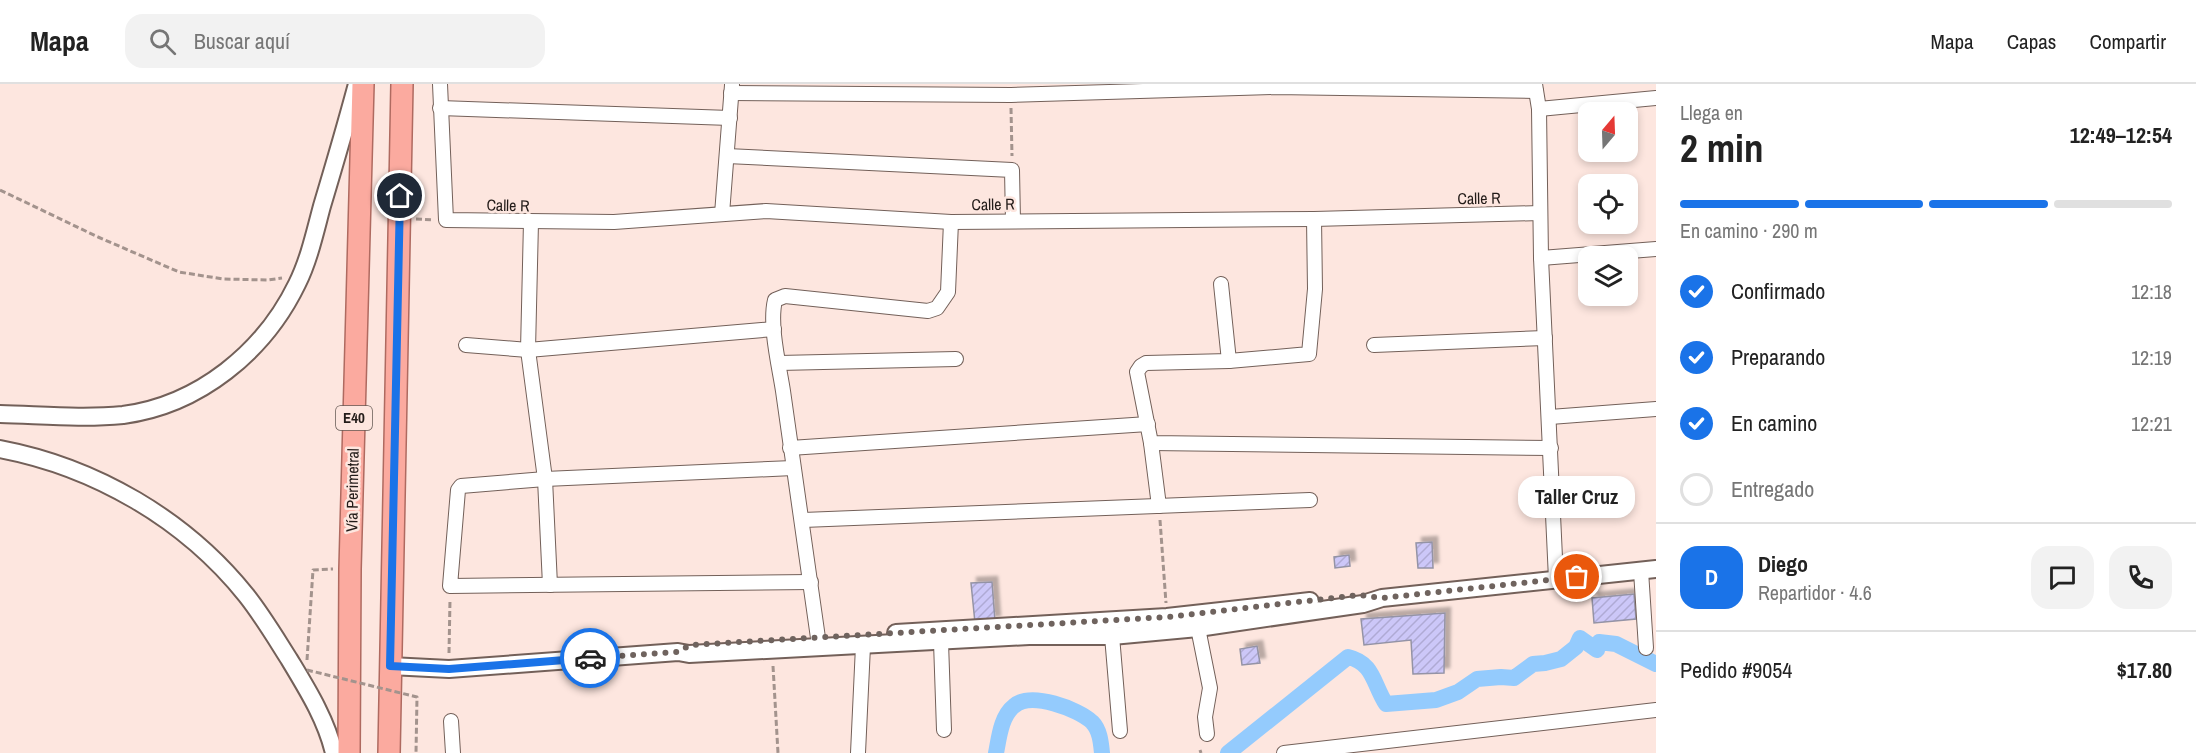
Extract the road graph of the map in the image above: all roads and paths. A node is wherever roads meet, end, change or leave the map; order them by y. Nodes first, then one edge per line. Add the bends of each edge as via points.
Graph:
1 (357, 84) edge
2 (363, 84) edge
3 (402, 84) edge
4 (440, 84) edge
5 (1275, 86) edge
6 (1536, 88) edge
7 (731, 89) edge
8 (1011, 89) edge
9 (1656, 98) edge
10 (440, 108) junction
11 (1539, 109) junction
12 (730, 118) junction
13 (727, 156) junction
14 (1012, 170) junction
15 (0, 190) edge
16 (1540, 213) junction
17 (722, 214) junction
18 (399, 218) junction
19 (1314, 219) junction
20 (446, 220) junction
21 (1013, 220) junction
22 (531, 222) junction
23 (951, 222) junction
24 (1656, 249) edge
25 (1541, 258) junction
26 (285, 277) dead end
27 (1221, 284) dead end
28 (774, 329) junction
29 (1545, 338) junction
30 (466, 345) dead end
31 (1374, 345) dead end
32 (528, 350) junction
33 (956, 359) dead end
34 (1229, 361) junction
35 (779, 363) junction
36 (1656, 409) edge
37 (0, 414) edge
38 (1550, 417) junction
39 (1148, 424) junction
40 (1151, 443) junction
41 (790, 448) junction
42 (1551, 448) junction
43 (0, 449) edge
44 (793, 468) junction
45 (545, 479) junction
46 (1310, 500) dead end
47 (1159, 506) junction
48 (803, 520) junction
49 (313, 570) dead end
50 (1648, 570) edge
51 (1556, 579) junction
52 (811, 582) junction
53 (550, 585) junction
54 (450, 586) junction
55 (1382, 598) junction
56 (1167, 617) junction
57 (1198, 628) junction
58 (1029, 631) junction
59 (1112, 636) junction
60 (818, 638) junction
61 (941, 642) junction
62 (863, 646) junction
63 (1646, 648) dead end
64 (771, 649) junction
65 (678, 652) junction
66 (390, 666) junction
67 (449, 669) junction
68 (1656, 710) edge
69 (452, 721) dead end
70 (944, 730) dead end
71 (1120, 731) dead end
72 (1207, 734) dead end
73 (1358, 748) edge
74 (334, 753) edge
75 (349, 753) edge
76 (389, 753) edge
77 (416, 753) edge
78 (453, 753) edge
79 (778, 753) edge
80 (858, 753) edge
81 (1284, 753) edge

1 - 37 street via 298,282 264,337 232,367 187,396 124,414
2 - 75 highway, Vía Perimetral / E40
3 - 18 highway, E40
4 - 10 street
5 - 6 street
5 - 8 street
6 - 11 street
7 - 8 street
7 - 12 street
8 - 14 path
9 - 11 street
10 - 12 street
10 - 20 street
11 - 16 street
12 - 13 street
13 - 14 street
13 - 17 street
14 - 21 street
15 - 26 path via 179,272 223,279
16 - 19 street, Calle R
16 - 25 street
17 - 22 street, Calle R via 614,222
17 - 23 street, Calle R via 766,211
18 - 20 path
18 - 66 highway, E40
19 - 21 street, Calle R
19 - 34 street via 1316,289 1309,354
20 - 22 street, Calle R
21 - 23 street, Calle R
22 - 32 street
23 - 28 street via 948,292 937,308 928,311 785,296 775,300
24 - 25 street
25 - 29 street
27 - 34 street
28 - 32 street
28 - 35 street
29 - 31 street
29 - 38 street
30 - 32 street
32 - 45 street
33 - 35 street
34 - 39 street via 1140,366 1137,372
35 - 41 street
36 - 38 street
38 - 42 street
39 - 40 street
39 - 41 street
40 - 42 street
40 - 47 street
41 - 44 street
42 - 51 street
43 - 74 street via 52,462 125,493 205,551 246,594 269,626 314,700
44 - 45 street
44 - 48 street
45 - 53 street
45 - 54 street via 461,486
46 - 47 street
47 - 48 street
47 - 56 path
48 - 52 street
49 - 77 path, bridge via 307,670 417,697
50 - 51 street
50 - 63 street
51 - 55 street
52 - 53 street
52 - 60 street
53 - 54 street
54 - 67 path
55 - 56 street via 1359,595
55 - 57 street
56 - 58 street
57 - 59 street
57 - 72 street via 1210,688 1205,717
58 - 59 street
58 - 60 street
58 - 61 street
59 - 71 street
60 - 65 street via 690,645
61 - 62 street
61 - 70 street
62 - 64 street
62 - 80 street
64 - 65 street
64 - 79 path
65 - 67 street
66 - 67 street
66 - 76 highway, E40
68 - 73 street
69 - 78 street
73 - 81 street

